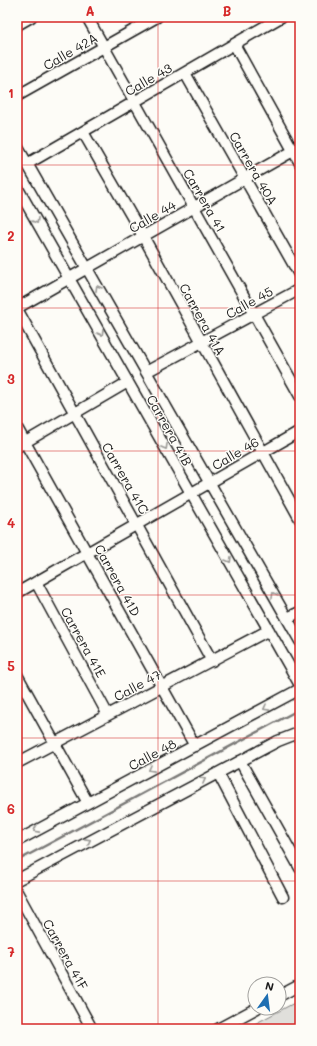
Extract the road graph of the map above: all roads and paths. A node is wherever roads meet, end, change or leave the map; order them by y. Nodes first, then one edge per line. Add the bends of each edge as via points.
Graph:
1 (31, 17) edge
2 (87, 17) edge
3 (156, 17) edge
4 (281, 17) edge
5 (17, 25) edge
6 (234, 44) junction
7 (103, 47) junction
8 (185, 73) junction
9 (17, 96) edge
10 (134, 102) junction
11 (83, 132) junction
12 (17, 146) edge
13 (297, 149) edge
14 (300, 163) edge
15 (27, 164) junction
16 (246, 178) junction
17 (17, 187) edge
18 (194, 207) junction
19 (143, 236) junction
20 (87, 268) junction
21 (300, 276) edge
22 (70, 278) junction
23 (300, 289) edge
24 (17, 308) edge
25 (254, 314) junction
26 (201, 343) junction
27 (146, 372) junction
28 (128, 382) junction
29 (300, 396) edge
30 (74, 414) junction
31 (17, 428) edge
32 (300, 431) edge
33 (21, 445) edge
34 (262, 453) junction
35 (210, 483) junction
36 (191, 493) junction
37 (300, 519) edge
38 (138, 524) junction
39 (88, 553) junction
40 (36, 582) junction
41 (17, 593) edge
42 (300, 612) edge
43 (287, 618) junction
44 (269, 630) junction
45 (300, 641) edge
46 (212, 661) junction
47 (17, 675) edge
48 (300, 685) edge
49 (162, 687) junction
50 (300, 689) edge
51 (108, 715) junction
52 (300, 734) edge
53 (55, 743) junction
54 (195, 746) junction
55 (240, 760) junction
56 (17, 763) edge
57 (218, 773) junction
58 (88, 803) junction
59 (17, 841) edge
60 (299, 863) edge
61 (17, 880) edge
62 (17, 892) edge
63 (283, 897) dead end
64 (300, 985) edge
65 (287, 992) edge
66 (247, 1013) edge
67 (92, 1029) edge
68 (218, 1029) edge

1 - 5 street
2 - 7 street, Carrera 41
3 - 7 street, Calle 42A
4 - 6 street, Calle 43
6 - 8 street, Calle 43
6 - 13 street
7 - 9 street, Calle 42A
7 - 10 street, Carrera 41
8 - 10 street, Calle 43
8 - 16 street, Carrera 40A
10 - 11 street, Calle 43
10 - 18 street, Carrera 41
11 - 15 street, Calle 43
11 - 19 street, Carrera 41A
12 - 15 street, Carrera 41B
13 - 14 street
13 - 16 street, Calle 44
15 - 20 street, Carrera 41B
16 - 18 street, Calle 44
16 - 21 street, Carrera 40A
17 -> 22 street, Carrera 41B
18 - 19 street, Calle 44
18 - 25 street, Carrera 41
19 - 20 street, Calle 44
19 - 26 street, Carrera 41A
20 - 22 street, Calle 44
27 -> 20 street, Carrera 41B
22 - 24 street, Calle 44
22 -> 28 street, Carrera 41B
23 - 25 street, Calle 45
24 - 30 street, Carrera 41C
25 - 26 street, Calle 45
25 - 29 street, Carrera 41
26 - 27 street, Calle 45
26 - 34 street, Carrera 41A
27 - 35 street, Carrera 41B
28 - 30 street
28 -> 36 street, Carrera 41B
30 - 33 street
30 - 38 street, Carrera 41C
31 - 33 street, Carrera 41D
32 - 34 street, Calle 46
33 - 39 street, Carrera 41D
34 - 35 street, Calle 46
34 - 37 street, Carrera 41A
35 - 36 street, Calle 46
43 -> 35 street, Carrera 41B
36 - 38 street, Calle 46
36 -> 44 street, Carrera 41B
38 - 39 street, Calle 46
38 - 46 street, Carrera 41C
39 - 40 street, Calle 46
39 - 49 street, Carrera 41D
40 - 41 street, Calle 46
40 - 51 street, Carrera 41E
42 - 43 street
43 - 45 street, Carrera 41B
44 - 46 street, Calle 47
44 - 48 street, Carrera 41B
46 - 49 street, Calle 47
47 - 53 street
49 - 51 street, Calle 47
49 - 54 street, Carrera 41D
50 -> 54 street, Calle 48
51 - 53 street, Calle 47
52 - 55 street via 278,741
53 - 56 street, Calle 47
53 - 58 street
54 -> 58 street, Calle 48
55 - 57 street
55 - 60 street
61 -> 57 street
57 - 63 street
58 -> 59 street, Calle 48
62 - 67 street, Carrera 41F
64 - 65 street
66 - 68 street

